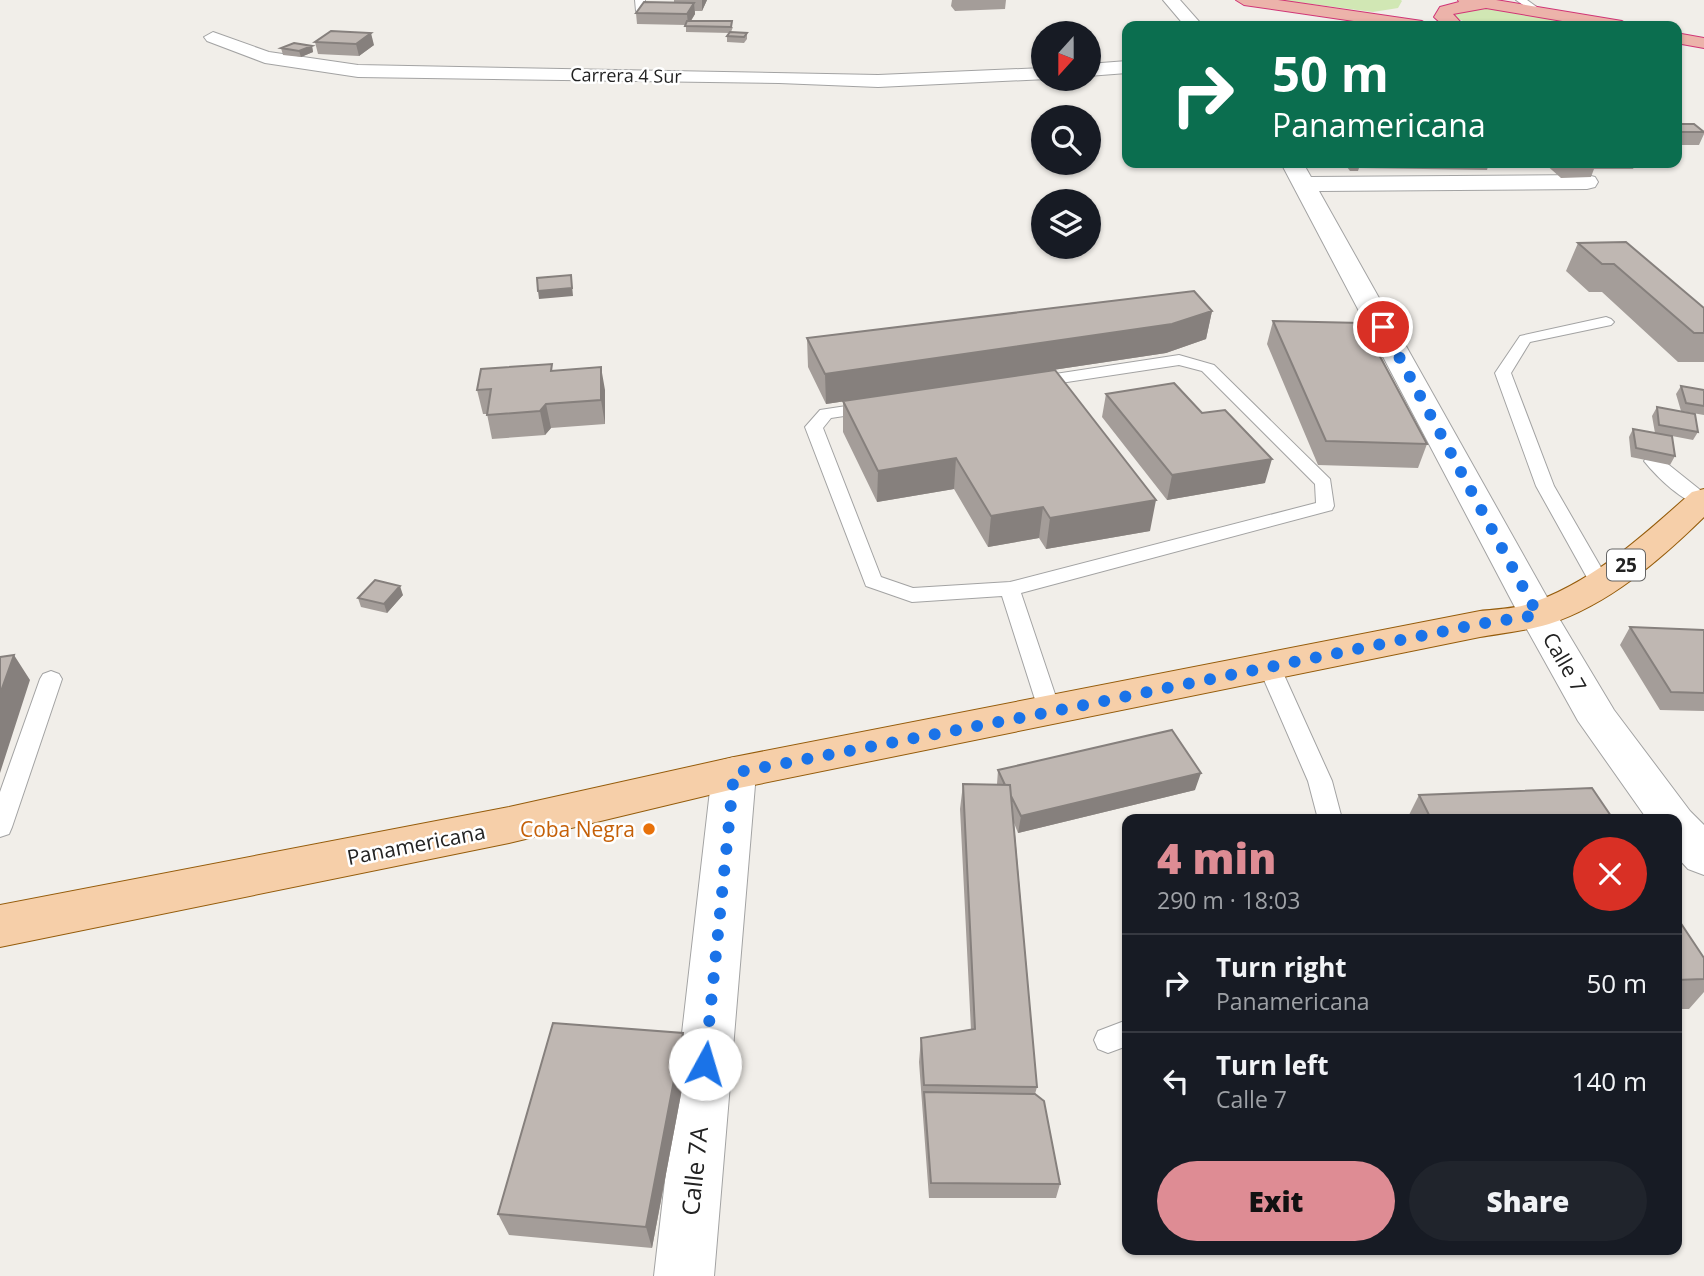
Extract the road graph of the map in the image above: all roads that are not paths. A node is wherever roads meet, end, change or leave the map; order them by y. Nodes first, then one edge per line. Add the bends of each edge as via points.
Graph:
1 (1171, 0) edge
2 (1244, 0) edge
3 (1466, 0) edge
4 (1521, 0) edge
5 (1503, 5) junction
6 (1539, 11) junction
7 (1422, 18) edge
8 (1190, 21) edge
9 (1448, 21) edge
10 (1603, 21) edge
11 (1682, 32) edge
12 (1704, 36) edge
13 (213, 37) dead end
14 (1682, 38) edge
15 (1704, 43) edge
16 (1122, 67) edge
17 (1101, 69) edge
18 (1031, 75) edge
19 (1298, 173) edge
20 (1587, 181) edge
21 (1606, 322) dead end
22 (1653, 461) edge
23 (1703, 500) edge
24 (1600, 583) junction
25 (1010, 589) junction
26 (1538, 615) junction
27 (1269, 666) junction
28 (51, 679) dead end
29 (1050, 712) junction
30 (734, 773) junction
31 (1330, 814) edge
32 (1668, 814) edge
33 (0, 827) edge
34 (1682, 831) edge
35 (1704, 856) edge
36 (0, 926) edge
37 (684, 1276) edge

1 - 8 street
2 - 7 highway via 1365,18
3 - 5 highway
4 - 6 lane
5 - 6 highway
5 - 9 highway via 1446,11 1443,17
6 - 10 highway
11 - 12 highway
13 - 18 street, Carrera 4 Sur via 265,57 358,71 878,81
14 - 15 highway
16 - 17 street
19 - 20 street
19 - 26 street, Calle 7
21 - 24 lane via 1525,339 1503,373 1545,486
22 - 23 lane
23 - 24 main road, Panamericana / 25
24 - 26 main road, Panamericana / 25
25 - 25 lane via 912,595 873,581 814,427 826,414 1179,360 1208,368 1324,483 1325,506
25 - 29 lane
26 - 27 main road, Panamericana / 25
26 - 32 street, Calle 7 via 1599,722
27 - 29 main road, Panamericana / 25
27 - 31 lane via 1320,781
28 - 33 lane
29 - 30 main road, Panamericana / 25
30 - 36 main road, Panamericana / 25 via 509,825
30 - 37 street, Calle 7A
34 - 35 street

